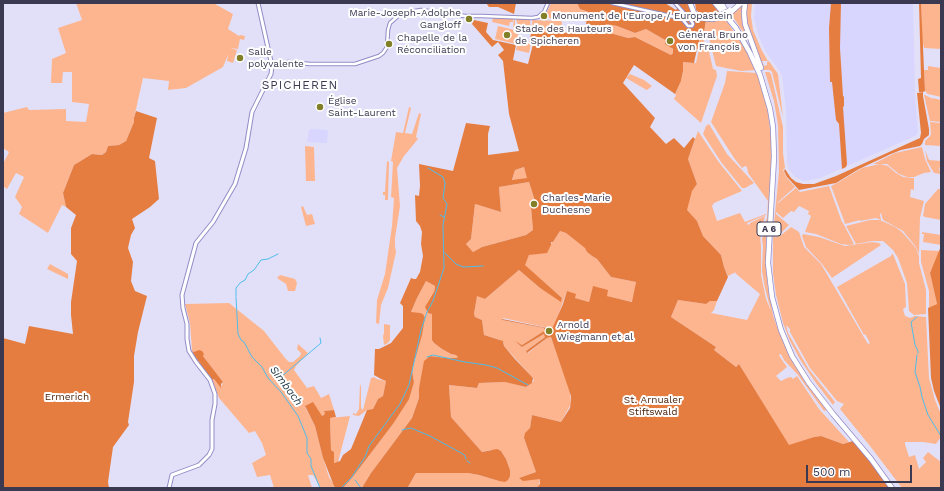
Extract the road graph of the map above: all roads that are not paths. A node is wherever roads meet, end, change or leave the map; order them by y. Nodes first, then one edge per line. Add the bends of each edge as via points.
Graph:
1 (258, 3) edge
2 (548, 3) edge
3 (612, 3) edge
4 (675, 3) edge
5 (690, 3) edge
6 (694, 3) edge
7 (717, 3) edge
8 (740, 3) edge
9 (745, 3) edge
10 (730, 12) junction
11 (721, 16) junction
12 (272, 66) junction
13 (761, 68) junction
14 (827, 405) junction
15 (834, 413) junction
16 (169, 488) edge
17 (892, 488) edge
18 (896, 488) edge

1 - 12 main road
2 - 12 street via 544,12 535,18 465,16 421,10 408,12 390,23 387,47 379,56 355,64 288,62
3 - 4 street via 678,18 688,26 693,24
5 - 11 highway via 694,13 700,18 712,19
6 - 11 highway via 695,11 702,17
7 - 10 highway, A 6
7 - 14 highway, A 6 via 746,44 767,96 774,147 768,255 772,297 781,330 792,356
8 - 10 highway
9 - 13 highway, A 6 via 745,24
10 - 11 highway, bridge
10 - 13 highway, A 6
12 - 16 main road via 270,78 252,112 246,148 235,184 213,222 196,243 182,292 190,351 211,382 215,394 213,438 211,453 199,465 172,475
13 - 14 highway, A 6 via 771,101 777,137 771,254 775,297 795,355
14 - 15 highway, A 6
15 - 17 highway, A 6
15 - 18 highway, A 6 via 879,464

